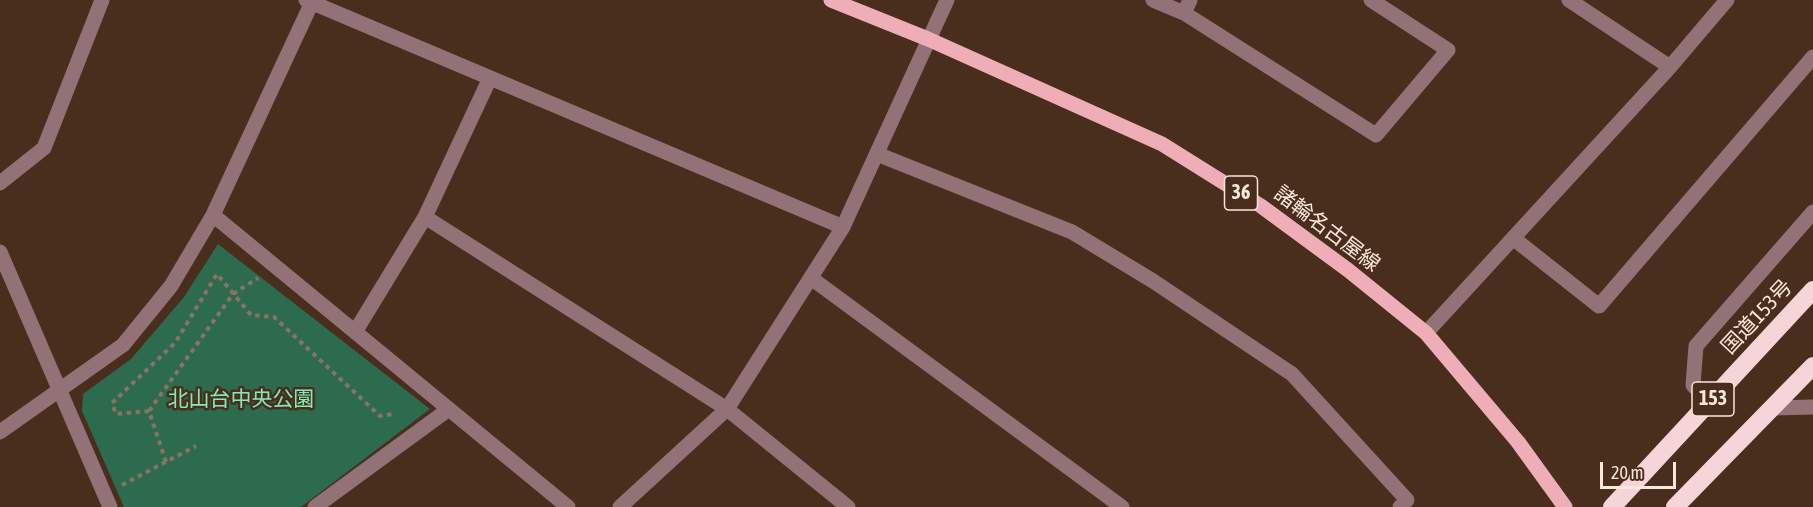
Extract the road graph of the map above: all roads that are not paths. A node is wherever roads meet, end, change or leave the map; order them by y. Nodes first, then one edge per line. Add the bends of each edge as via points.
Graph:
1 (102, 0) edge
2 (831, 0) edge
3 (947, 0) edge
4 (1154, 0) edge
5 (1371, 0) edge
6 (1569, 0) edge
7 (1727, 0) edge
8 (310, 1) edge
9 (1187, 6) edge
10 (928, 39) junction
11 (1813, 57) edge
12 (1670, 67) junction
13 (490, 78) junction
14 (876, 154) junction
15 (0, 183) edge
16 (1813, 212) edge
17 (213, 214) junction
18 (425, 217) junction
19 (843, 227) junction
20 (1513, 238) junction
21 (0, 252) edge
22 (811, 278) junction
23 (1813, 290) edge
24 (355, 332) junction
25 (1426, 333) junction
26 (1813, 366) edge
27 (60, 391) junction
28 (1709, 402) junction
29 (1813, 407) edge
30 (1773, 408) junction
31 (449, 409) junction
32 (727, 409) junction
33 (0, 432) edge
34 (107, 501) edge
35 (315, 507) edge
36 (568, 507) edge
37 (620, 507) edge
38 (848, 507) edge
39 (1122, 507) edge
40 (1400, 507) edge
41 (1565, 507) edge
42 (1612, 507) edge
43 (1675, 507) edge

1 - 15 street via 44,148
2 - 10 main road, 諸輪名古屋線 / 36
3 - 10 street
4 - 9 street
5 - 9 street via 1448,51 1376,135
6 - 12 street
7 - 12 street
8 - 13 street
8 - 17 street
10 - 14 street
10 - 25 main road, 諸輪名古屋線 / 36 via 1162,144 1261,206
11 - 20 street via 1599,306
12 - 20 street
13 - 18 street
13 - 19 street
14 - 19 street
14 - 40 street via 1072,232 1292,374 1407,500
16 - 28 street via 1696,346 1693,385
17 - 24 street
17 - 27 street via 171,286 123,345
18 - 24 street
18 - 32 street
19 - 22 street
20 - 25 street
21 - 27 street
22 - 32 street
22 - 39 street
23 - 28 highway, 国道153号 / 153
24 - 31 street
25 - 41 main road, 諸輪名古屋線 / 36 via 1518,442
26 - 30 highway, 153
27 - 33 street
27 - 34 street
28 - 42 highway, 国道153号 / 153
29 - 30 street
30 - 43 highway, 153
31 - 35 street
31 - 36 street
32 - 37 street
32 - 38 street

